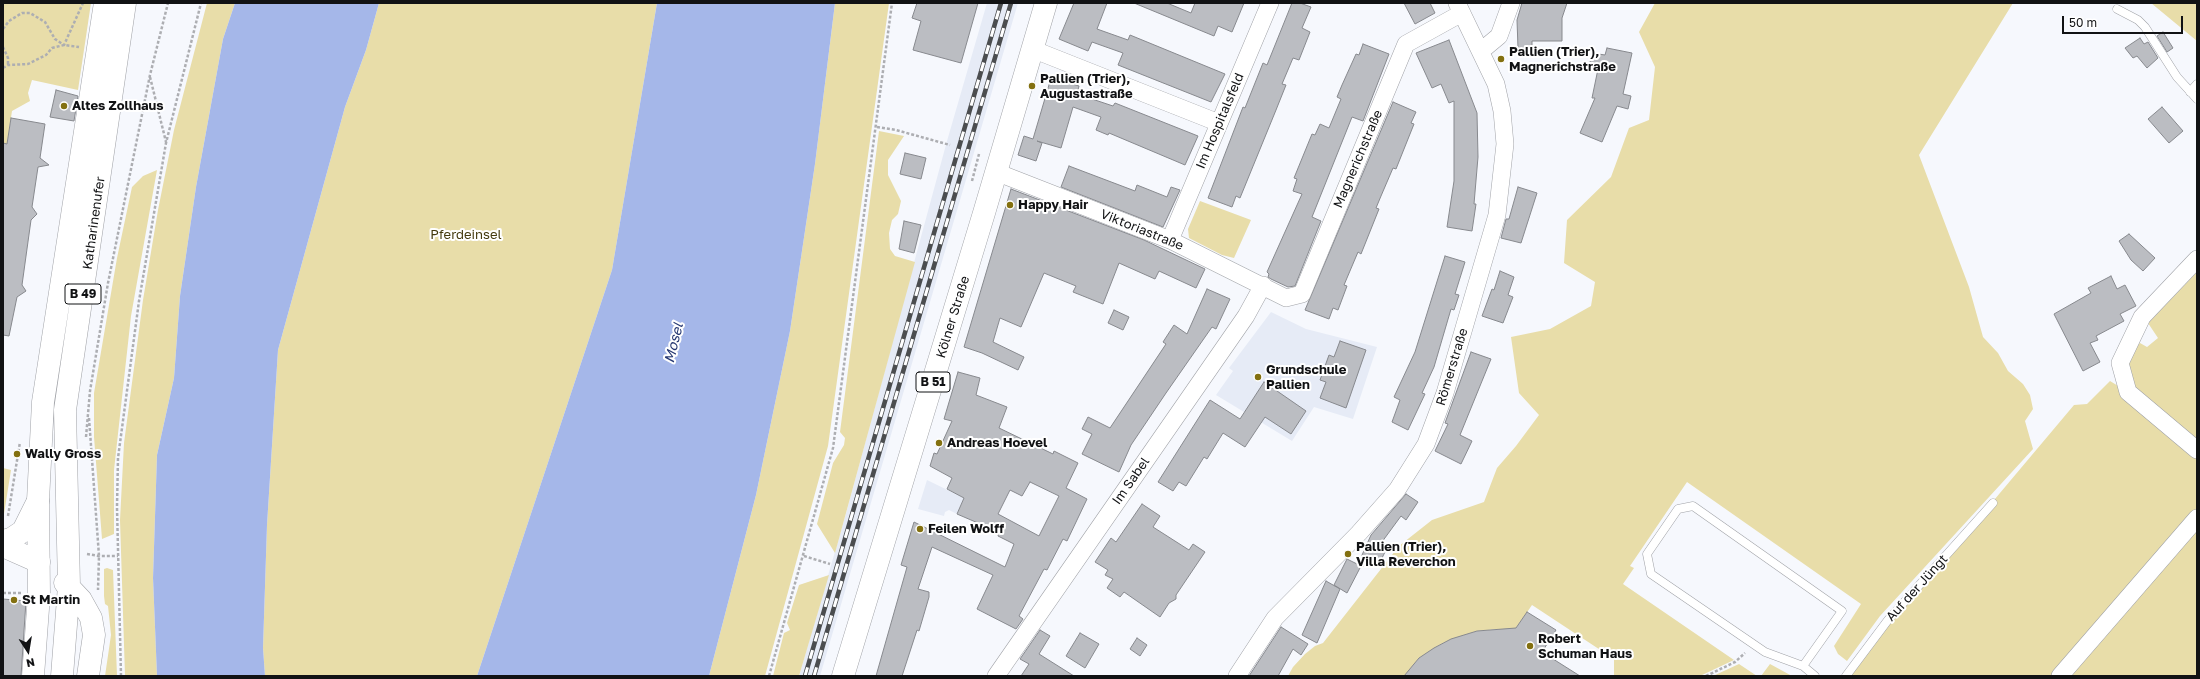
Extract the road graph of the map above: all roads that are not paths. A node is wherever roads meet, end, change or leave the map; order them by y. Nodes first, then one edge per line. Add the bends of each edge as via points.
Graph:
1 (105, 3) edge
2 (125, 3) edge
3 (1046, 3) edge
4 (1270, 3) edge
5 (1512, 3) edge
6 (1459, 8) edge
7 (2117, 9) dead end
8 (1032, 49) junction
9 (1481, 51) junction
10 (2197, 84) edge
11 (2190, 92) junction
12 (2197, 99) edge
13 (1218, 123) junction
14 (996, 172) junction
15 (1170, 240) junction
16 (2197, 259) edge
17 (1263, 285) junction
18 (2197, 450) edge
19 (38, 501) junction
20 (1992, 503) dead end
21 (2197, 518) edge
22 (3, 541) edge
23 (3, 546) edge
24 (39, 562) junction
25 (69, 586) junction
26 (1803, 666) junction
27 (33, 676) edge
28 (62, 676) edge
29 (88, 676) edge
30 (843, 676) edge
31 (996, 676) edge
32 (1237, 676) edge
33 (1815, 676) edge
34 (1846, 676) edge
35 (2060, 676) edge

1 - 19 main road, Katharinenufer / B 49 via 43,402
2 - 25 main road, Katharinenufer / B 49 via 66,410
3 - 8 main road, Kölner Straße / B 51
4 - 13 street, Im Hospitalsfeld
5 - 9 street via 1499,36
6 - 9 street, Römerstraße
6 - 17 street, Magnerichstraße via 1406,44 1302,294 1286,298
7 - 11 lane via 2138,20 2145,27 2177,77
8 - 13 street
8 - 14 main road, Kölner Straße / B 51
9 - 32 street, Römerstraße via 1496,84 1502,112 1505,144 1497,215 1445,393 1426,444 1397,490 1359,533 1275,618
10 - 11 lane
11 - 12 lane
13 - 15 street, Im Hospitalsfeld
14 - 15 street, Viktoriastraße
14 - 30 main road, Kölner Straße / B 51
15 - 17 street, Viktoriastraße
16 - 18 street via 2142,317 2120,363 2128,392
17 - 31 street, Im Sabel via 1246,316
19 - 22 main road via 23,530
19 - 24 main road, Katharinenufer / B 49
20 - 34 lane, Auf der Jüngt via 1888,620
21 - 35 street
23 - 24 main road
24 - 25 main road
24 - 27 main road, B 49
25 - 28 main road, B 49
25 - 29 main road via 91,618 94,635
26 - 26 lane via 1765,652 1651,574 1647,554 1678,509 1693,506 1842,611
26 - 33 lane

